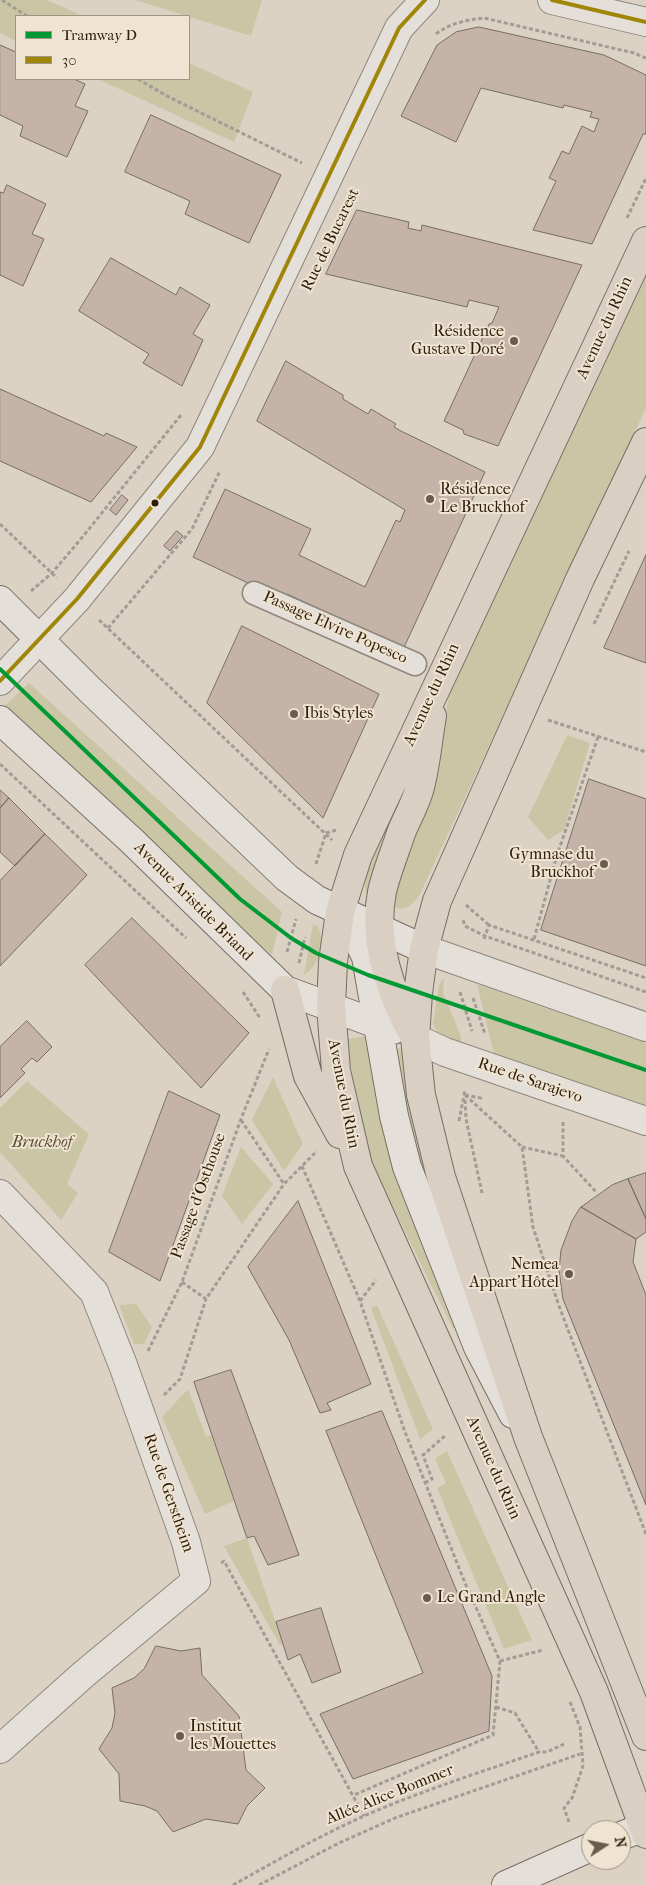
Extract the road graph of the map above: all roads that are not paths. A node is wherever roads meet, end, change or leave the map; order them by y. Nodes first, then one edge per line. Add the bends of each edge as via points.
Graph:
1 (425, 0) edge
2 (552, 0) edge
3 (646, 22) edge
4 (646, 241) edge
5 (646, 442) edge
6 (254, 593) dead end
7 (0, 600) edge
8 (40, 639) junction
9 (415, 664) dead end
10 (0, 681) edge
11 (438, 682) junction
12 (0, 720) edge
13 (329, 906) junction
14 (380, 930) junction
15 (424, 949) junction
16 (284, 990) junction
17 (331, 1006) junction
18 (380, 1025) junction
19 (646, 1027) edge
20 (415, 1038) junction
21 (646, 1121) edge
22 (358, 1166) junction
23 (0, 1194) edge
24 (528, 1437) junction
25 (646, 1736) edge
26 (0, 1749) edge
27 (639, 1831) edge
28 (581, 1851) edge
29 (506, 1885) edge

1 - 8 street, Rue de Bucarest via 399,28 200,447 77,599
2 - 3 street
4 - 11 main road, Avenue du Rhin
5 - 15 main road via 580,579 437,900
6 - 9 street, Passage Elvire Popesco
7 - 8 street
8 - 10 street
8 - 13 street via 272,864
11 - 13 main road, Avenue du Rhin via 348,880
11 - 14 main road via 420,788 382,891
12 - 16 street, Avenue Aristide Briand via 132,841
13 - 14 street
13 - 17 main road, Avenue du Rhin via 333,962
13 - 18 street via 351,925 366,957
14 - 15 street
14 - 20 main road via 393,992
15 - 19 street
15 - 20 main road
16 - 17 street, Avenue Aristide Briand
16 - 22 main road via 308,1076
17 - 18 street, Avenue Aristide Briand
17 - 22 main road, Avenue du Rhin via 336,1071
18 - 20 street, Avenue Aristide Briand
18 - 24 street via 394,1116 407,1167 478,1346
20 - 21 street, Rue de Sarajevo via 445,1052
20 - 24 main road via 425,1112 441,1177
22 - 27 main road, Avenue du Rhin via 594,1692
23 - 26 street, Rue de Gerstheim via 94,1292 140,1411 186,1542 196,1581
24 - 25 main road
28 - 29 street

